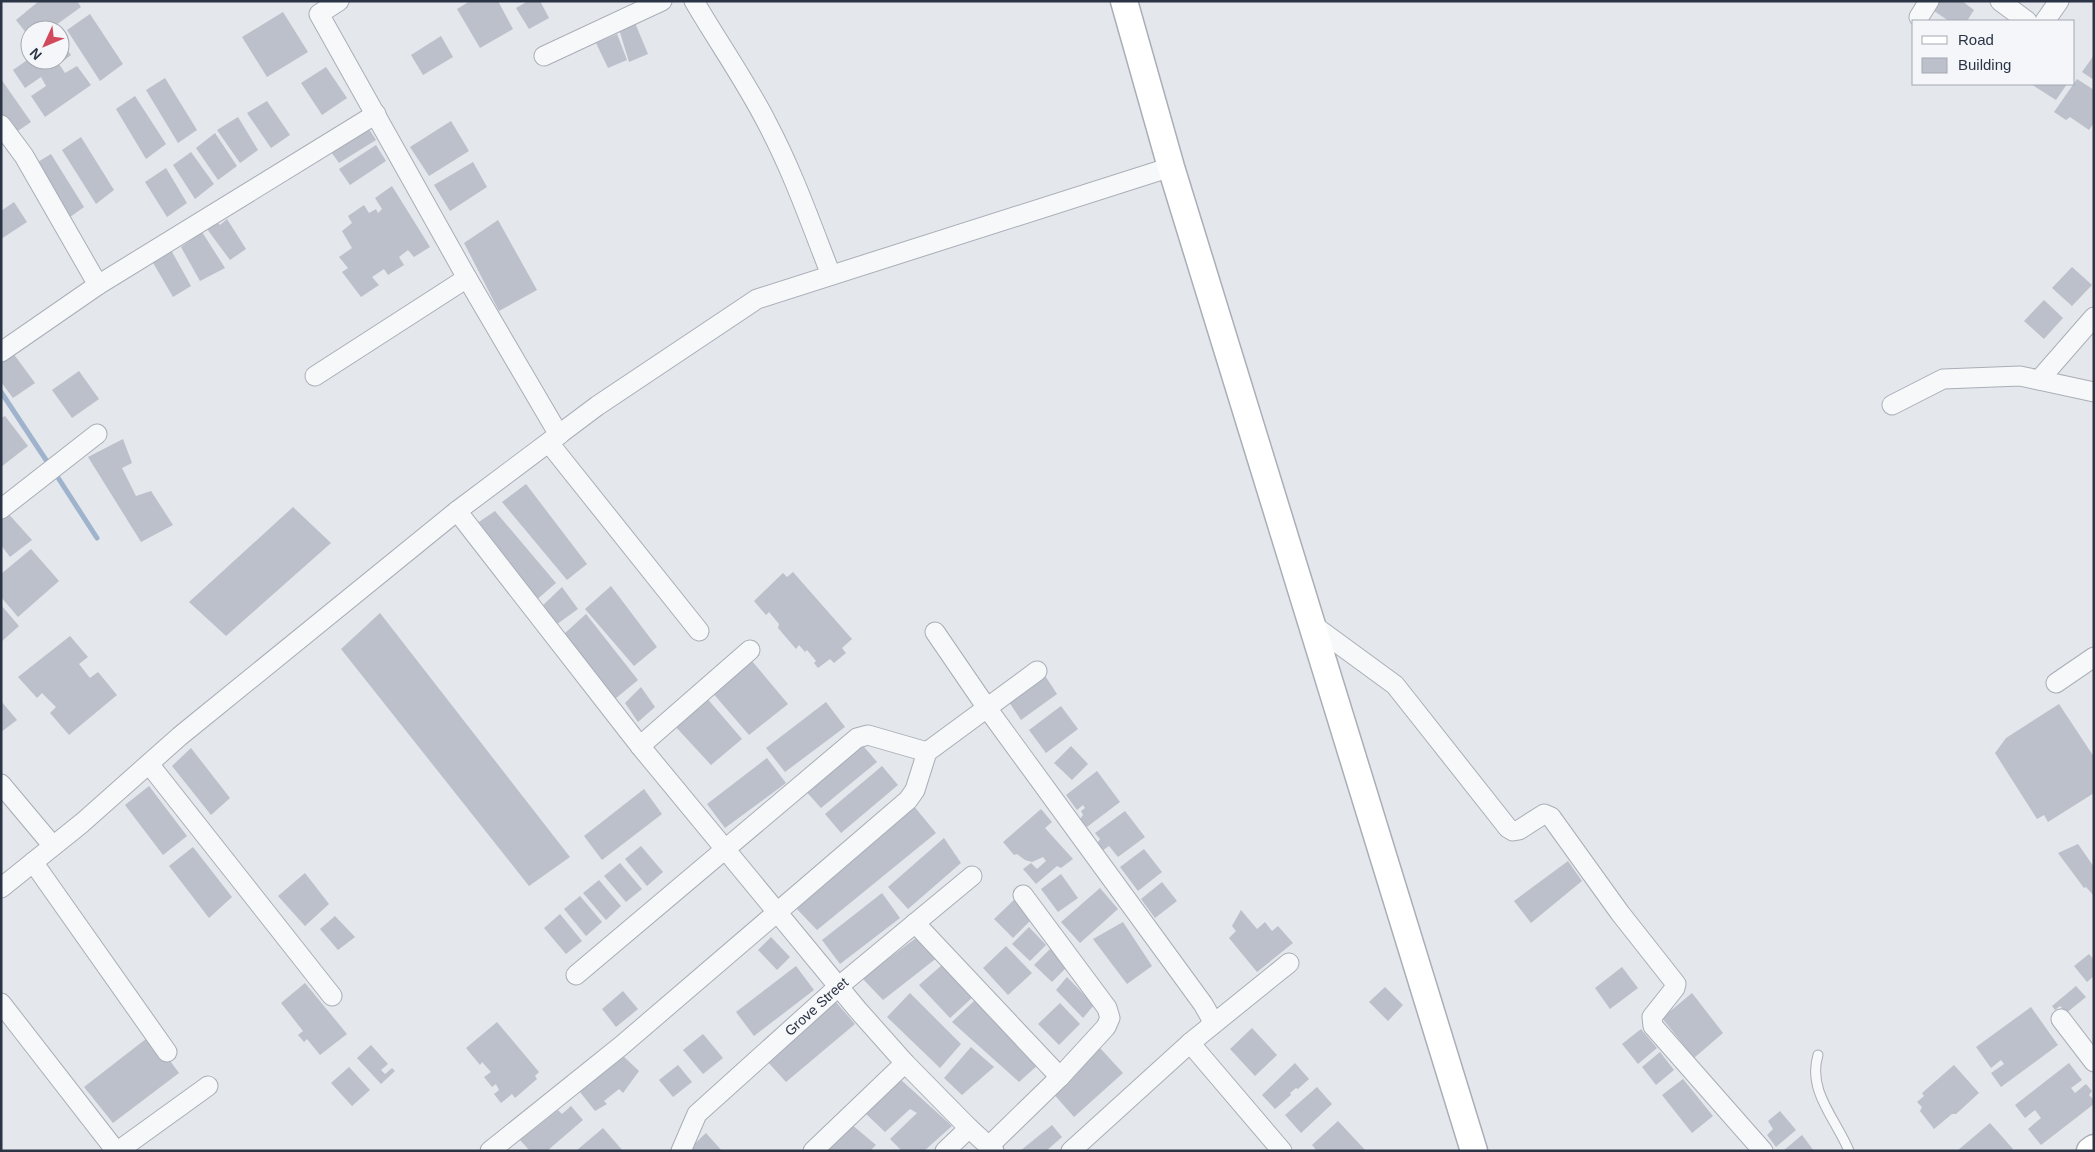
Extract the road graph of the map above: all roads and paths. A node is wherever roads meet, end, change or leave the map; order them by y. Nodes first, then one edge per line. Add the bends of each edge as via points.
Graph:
1 (339, 1) edge
2 (662, 1) edge
3 (694, 1) edge
4 (1124, 1) edge
5 (2000, 1) edge
6 (2059, 1) edge
7 (314, 8) edge
8 (2026, 20) edge
9 (2046, 20) edge
10 (544, 56) dead end
11 (376, 114) junction
12 (1, 125) edge
13 (1171, 167) junction
14 (831, 275) junction
15 (467, 278) junction
16 (98, 285) junction
17 (2094, 317) edge
18 (1, 352) edge
19 (315, 376) dead end
20 (2039, 380) junction
21 (2094, 392) edge
22 (1892, 405) dead end
23 (97, 434) dead end
24 (554, 439) junction
25 (1, 510) edge
26 (457, 511) junction
27 (1313, 625) junction
28 (699, 631) dead end
29 (935, 632) dead end
30 (750, 650) dead end
31 (2094, 657) edge
32 (1037, 671) dead end
33 (2056, 683) dead end
34 (987, 708) junction
35 (640, 746) junction
36 (926, 752) junction
37 (149, 764) junction
38 (1, 784) edge
39 (53, 846) junction
40 (725, 848) junction
41 (33, 862) junction
42 (972, 876) dead end
43 (1, 888) edge
44 (1024, 895) dead end
45 (777, 912) junction
46 (915, 923) junction
47 (1289, 962) dead end
48 (576, 975) dead end
49 (838, 987) junction
50 (332, 996) dead end
51 (1, 1003) edge
52 (2061, 1019) dead end
53 (1211, 1026) junction
54 (1190, 1043) junction
55 (167, 1052) dead end
56 (1818, 1055) dead end
57 (2094, 1062) edge
58 (906, 1063) junction
59 (1060, 1077) junction
60 (208, 1086) dead end
61 (969, 1128) junction
62 (1082, 1147) edge
63 (991, 1148) edge
64 (2094, 1148) edge
65 (117, 1151) edge
66 (490, 1151) edge
67 (681, 1151) edge
68 (812, 1151) edge
69 (945, 1151) edge
70 (1282, 1151) edge
71 (1474, 1151) edge
72 (1763, 1151) edge
73 (1849, 1151) edge
74 (2090, 1151) edge

1 - 7 street
2 - 10 street
3 - 14 street via 744,80 776,140
4 - 13 street
5 - 8 street
6 - 9 street
7 - 11 street
11 - 15 street
11 - 16 street
12 - 16 street via 24,156
13 - 14 street
13 - 27 street
14 - 24 street via 757,299 597,406
15 - 19 street
15 - 24 street
16 - 18 street
17 - 20 street
20 - 21 street
20 - 22 street via 2020,376 1943,379
23 - 25 street
24 - 26 street
24 - 28 street
26 - 35 street
26 - 37 street
27 - 71 street
27 - 72 street via 1395,685 1508,828 1520,830 1544,814 1551,817 1676,984 1652,1017 1653,1026
29 - 34 street
30 - 35 street
31 - 33 street
32 - 34 street
34 - 36 street
34 - 53 street via 1203,1004 1211,1018
35 - 40 street
36 - 40 street via 868,735 857,738
36 - 45 street via 908,800
37 - 39 street
37 - 50 street
38 - 39 street
39 - 41 street
40 - 45 street
40 - 48 street
41 - 43 street
41 - 55 street
42 - 46 street, Grove Street
44 - 59 street via 1107,1008 1110,1018 1106,1027
45 - 49 street
45 - 66 street via 621,1046
46 - 49 street, Grove Street
46 - 59 street
47 - 53 street
49 - 58 street
49 - 67 street, Grove Street via 697,1114
51 - 65 street
52 - 57 street
53 - 54 street
54 - 62 street
54 - 70 street
56 - 73 lane via 1815,1079 1822,1100
58 - 61 street
58 - 68 street
59 - 63 street
60 - 65 street
61 - 63 street
61 - 69 street
64 - 74 street

